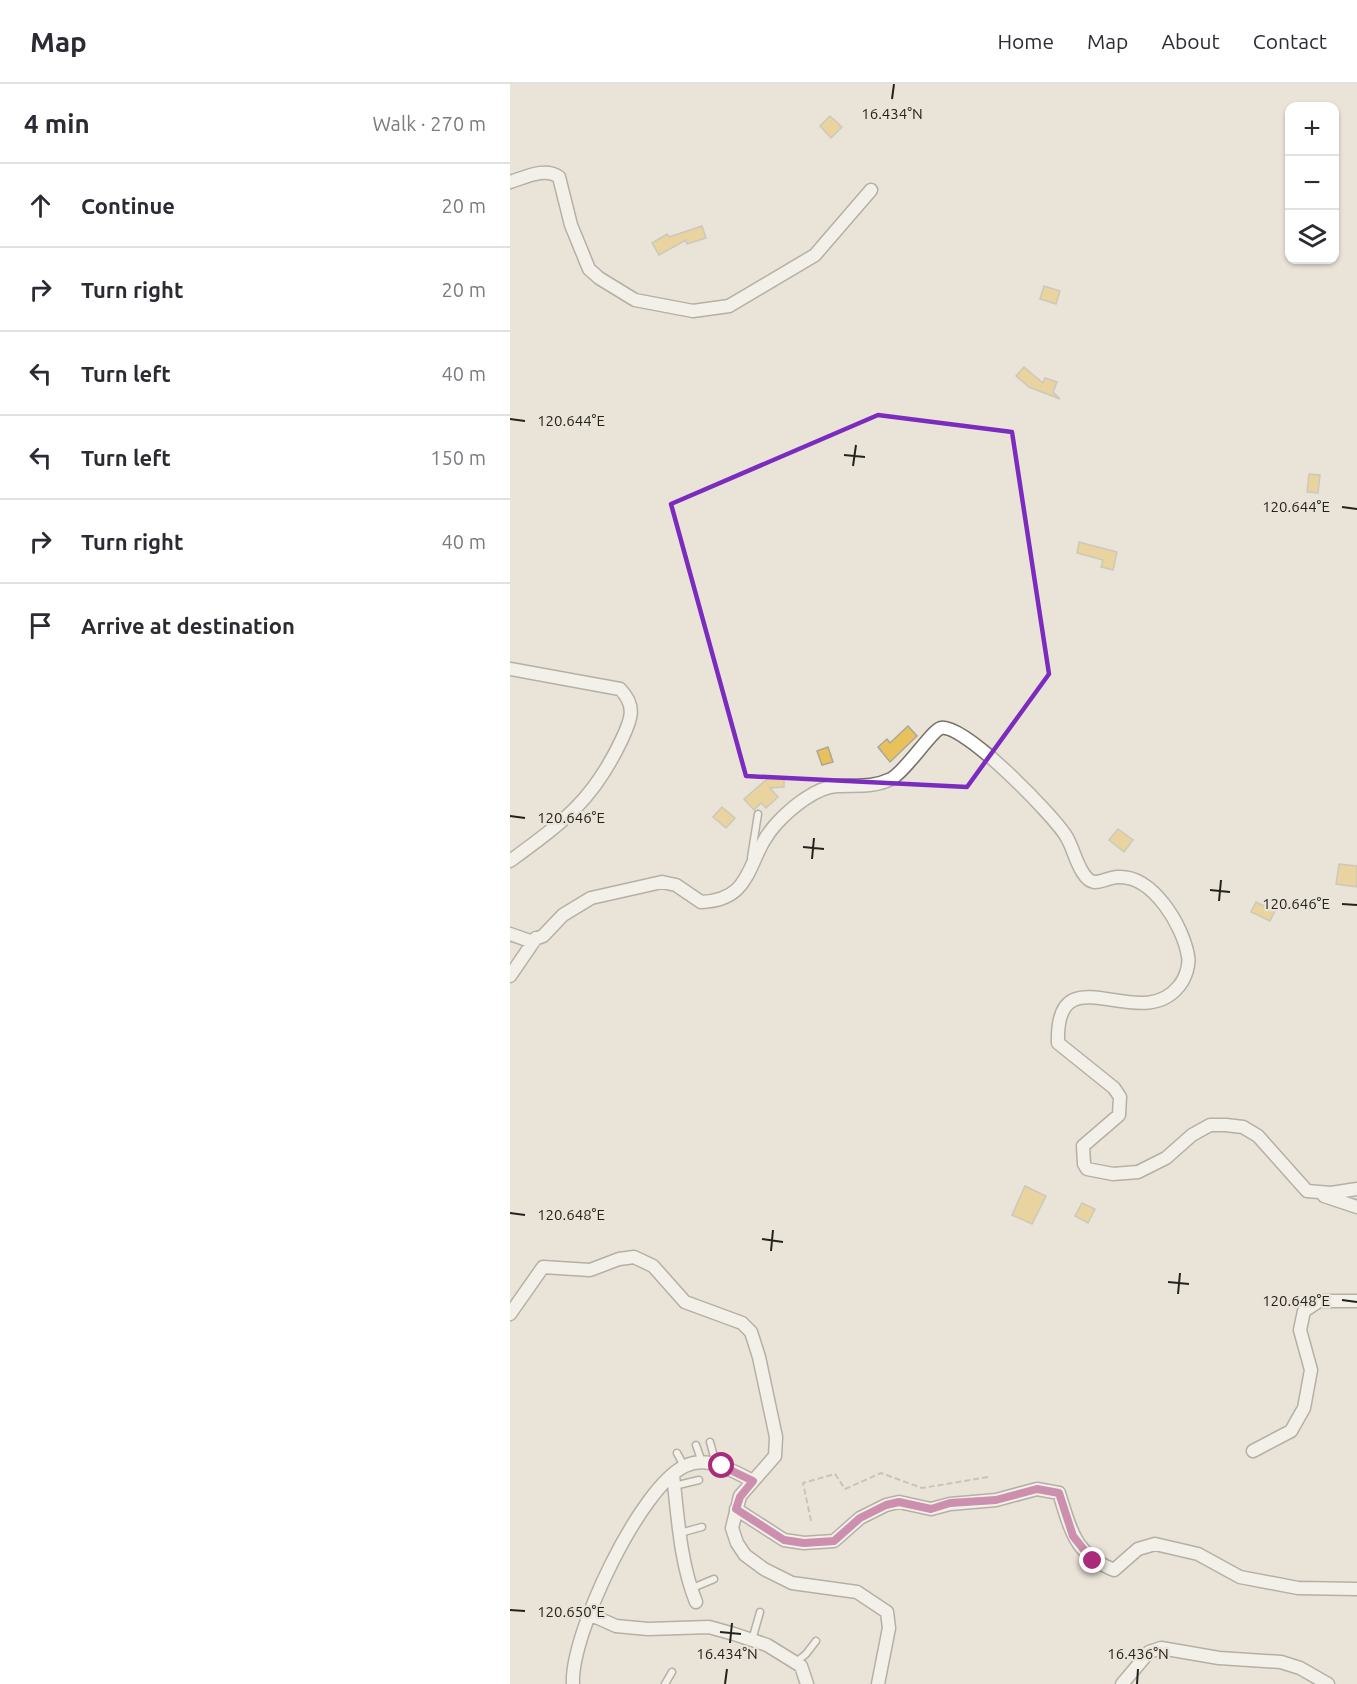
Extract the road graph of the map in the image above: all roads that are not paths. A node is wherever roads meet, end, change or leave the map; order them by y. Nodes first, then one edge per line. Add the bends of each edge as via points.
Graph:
1 (510, 182) edge
2 (871, 190) dead end
3 (510, 669) edge
4 (758, 814) dead end
5 (510, 861) edge
6 (750, 866) junction
7 (510, 934) edge
8 (536, 938) junction
9 (510, 976) edge
10 (1357, 1189) edge
11 (1318, 1194) junction
12 (1357, 1207) edge
13 (1357, 1301) edge
14 (510, 1314) edge
15 (710, 1442) dead end
16 (696, 1445) dead end
17 (1253, 1451) dead end
18 (677, 1453) dead end
19 (702, 1462) junction
20 (716, 1464) junction
21 (684, 1466) junction
22 (674, 1480) junction
23 (699, 1480) dead end
24 (753, 1481) junction
25 (736, 1509) junction
26 (702, 1527) dead end
27 (680, 1533) junction
28 (714, 1579) dead end
29 (1357, 1588) edge
30 (690, 1589) junction
31 (696, 1602) dead end
32 (760, 1612) dead end
33 (589, 1614) junction
34 (752, 1640) junction
35 (816, 1641) dead end
36 (795, 1662) junction
37 (672, 1672) dead end
38 (573, 1684) edge
39 (665, 1684) edge
40 (807, 1684) edge
41 (878, 1684) edge
42 (1122, 1684) edge
43 (1328, 1684) edge

1 - 2 street via 553,172 560,177 571,225 589,268 599,279 635,300 693,311 729,306 815,255
3 - 5 street via 620,689 632,708 631,722 613,762 596,786 579,807
4 - 6 lane
6 - 8 street via 738,891 728,898 701,902 676,885 662,882 591,898
6 - 11 street via 778,821 815,794 828,787 874,785 893,778 932,734 941,728 957,730 1040,804 1066,836 1089,882 1118,877 1148,886 1165,904 1189,958 1183,980 1160,1001 1141,1004 1087,996 1074,998 1061,1009 1058,1043 1120,1097 1119,1115 1083,1146 1087,1169 1113,1174 1138,1172 1166,1158 1210,1125 1226,1125 1243,1127 1258,1136 1307,1191
7 - 8 street
8 - 9 street
10 - 11 street
11 - 12 street
13 - 17 street via 1319,1301 1305,1311 1300,1330 1311,1370 1304,1408 1291,1431
14 - 24 street via 543,1267 590,1270 628,1257 653,1266 685,1302 742,1323 751,1332 759,1357 776,1437 775,1456
15 - 20 lane
16 - 19 lane
18 - 21 lane
19 - 20 street
19 - 21 street
20 - 24 street
21 - 22 street
22 - 23 lane
22 - 27 street
22 - 33 street via 661,1485 624,1537
24 - 25 street
25 - 29 street via 784,1540 804,1543 834,1541 860,1518 886,1505 899,1502 931,1509 950,1503 996,1500 1037,1489 1059,1493 1073,1536 1093,1561 1114,1570 1138,1549 1155,1544 1198,1554 1240,1577 1298,1588
25 - 41 street via 732,1528 737,1543 745,1555 764,1569 792,1583 857,1592 887,1612 889,1628
26 - 27 lane
27 - 30 street
28 - 30 lane
30 - 31 street
32 - 34 lane
33 - 34 street via 616,1626 709,1627
33 - 38 street via 579,1639
34 - 36 street
35 - 36 lane
36 - 40 street via 801,1666
37 - 39 lane
42 - 43 street via 1144,1657 1161,1648 1220,1658 1281,1662

